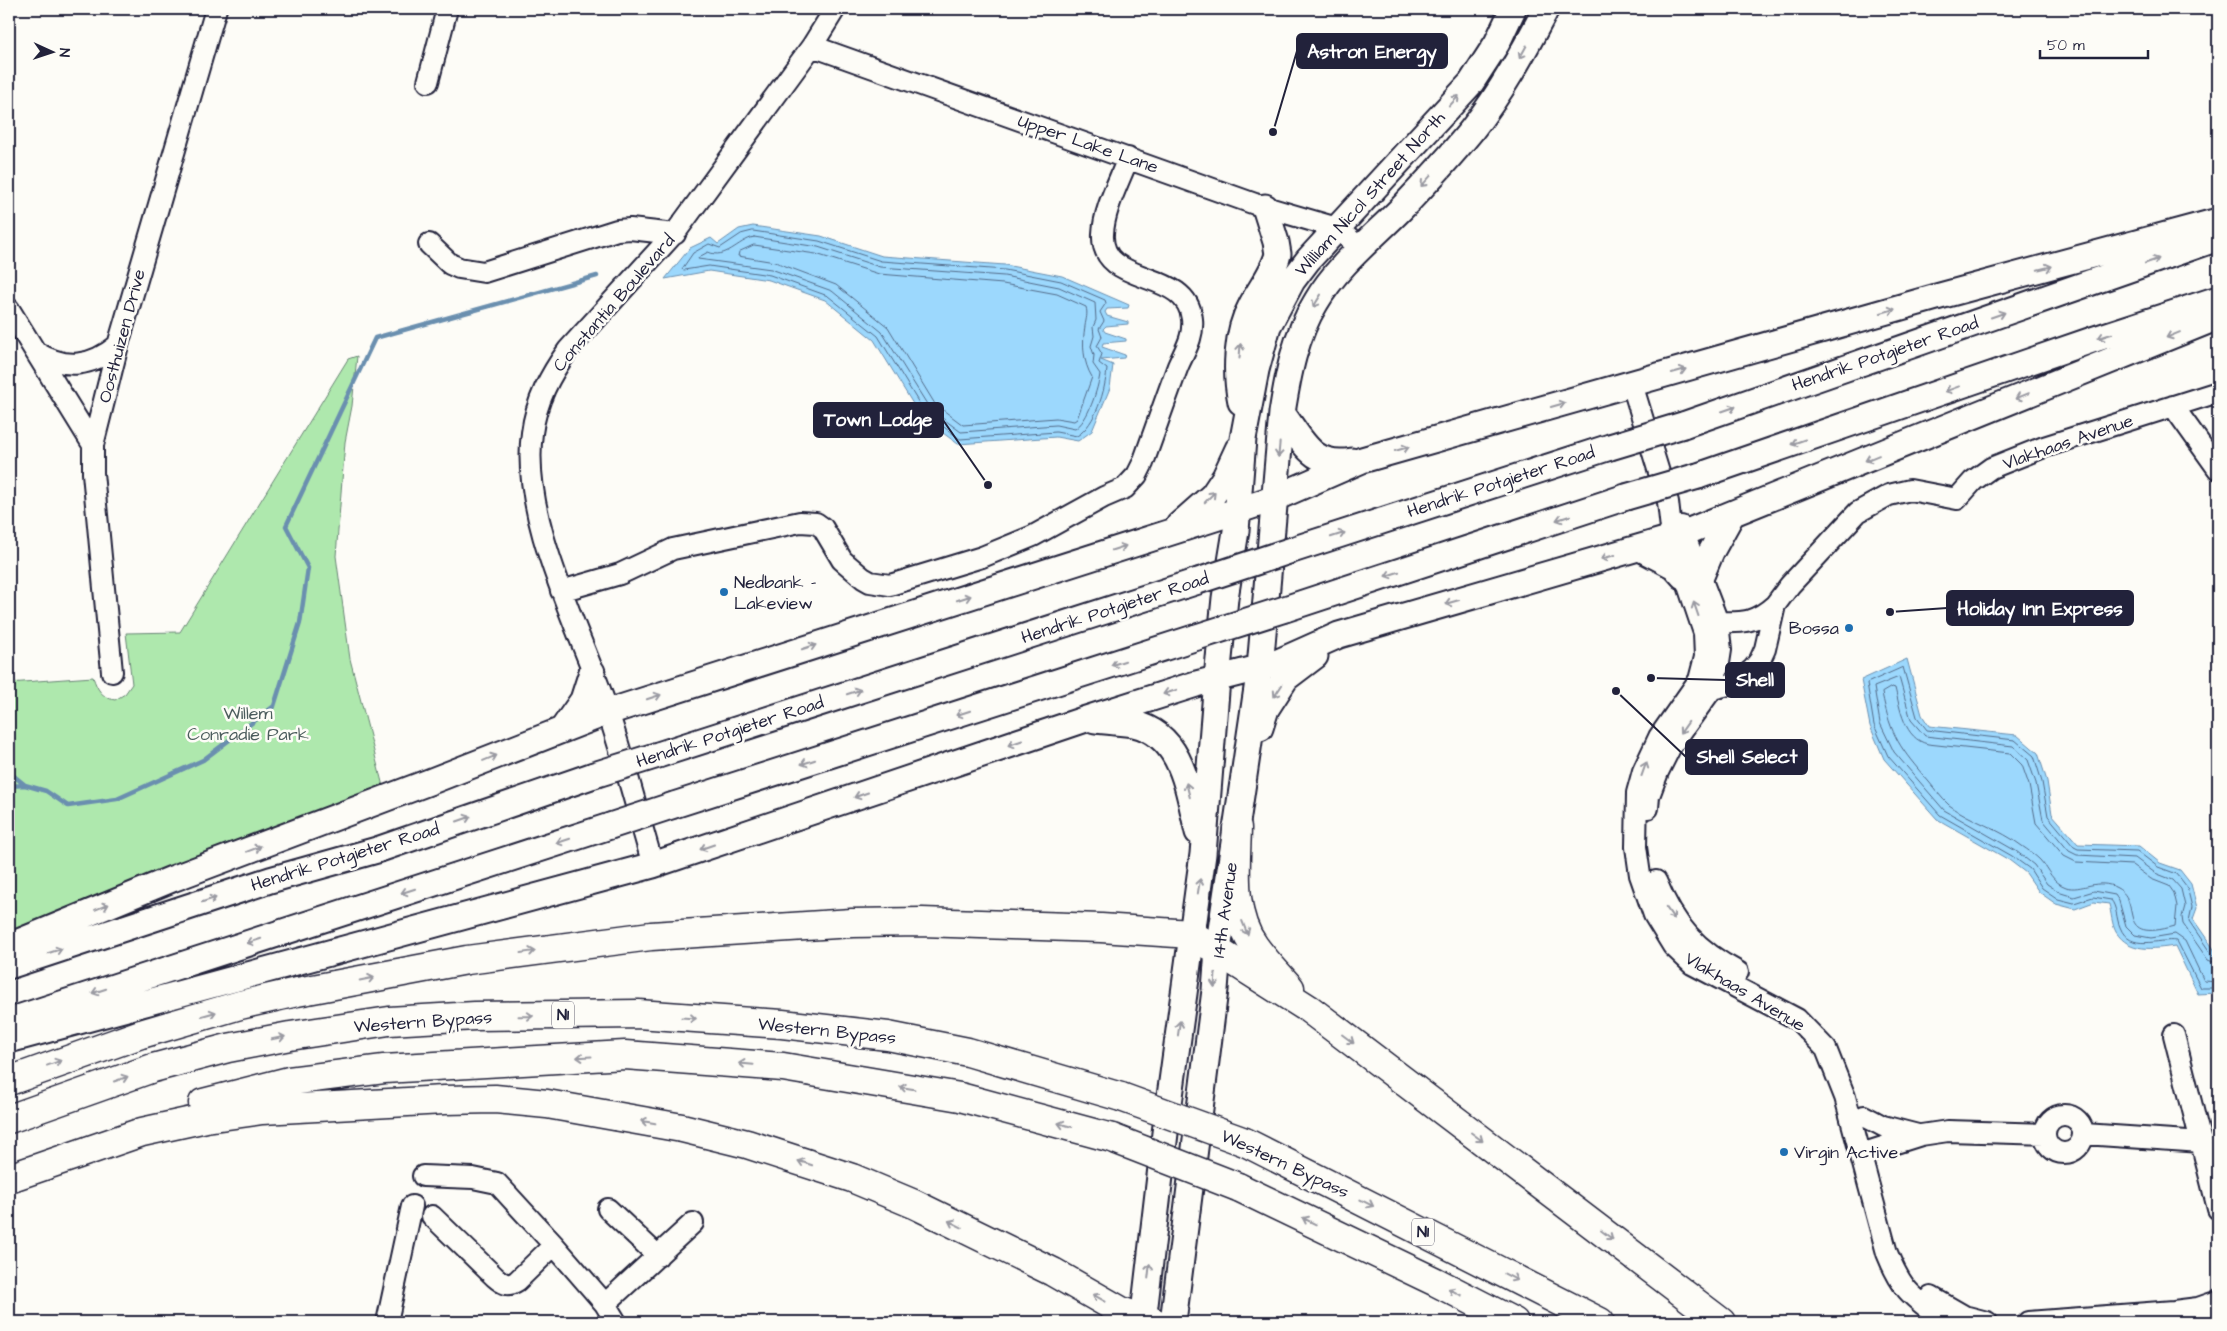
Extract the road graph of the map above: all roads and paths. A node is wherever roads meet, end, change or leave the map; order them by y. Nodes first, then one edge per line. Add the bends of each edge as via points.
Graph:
1 (216, 9) edge
2 (446, 9) edge
3 (836, 9) edge
4 (1513, 9) edge
5 (1546, 9) edge
6 (812, 46) junction
7 (428, 82) dead end
8 (1128, 158) junction
9 (1265, 207) junction
10 (2218, 221) edge
11 (1337, 228) junction
12 (674, 234) junction
13 (2218, 238) edge
14 (429, 244) dead end
15 (1360, 248) junction
16 (2218, 299) edge
17 (9, 309) edge
18 (2218, 317) edge
19 (118, 345) junction
20 (36, 352) junction
21 (1632, 384) junction
22 (2218, 392) edge
23 (2173, 406) junction
24 (1282, 413) junction
25 (1245, 427) junction
26 (93, 445) junction
27 (1362, 460) junction
28 (2218, 469) edge
29 (1275, 498) junction
30 (1238, 511) junction
31 (1732, 514) junction
32 (1174, 530) junction
33 (1678, 536) junction
34 (1640, 548) junction
35 (1692, 576) junction
36 (561, 591) junction
37 (1775, 605) junction
38 (1718, 622) junction
39 (1339, 635) junction
40 (1260, 668) junction
41 (112, 672) dead end
42 (592, 672) junction
43 (1217, 679) junction
44 (1706, 684) junction
45 (608, 712) junction
46 (1086, 719) junction
47 (562, 730) junction
48 (1246, 765) junction
49 (1237, 828) junction
50 (1204, 854) junction
51 (653, 865) junction
52 (1191, 934) junction
53 (9, 946) edge
54 (1218, 950) junction
55 (9, 966) edge
56 (1309, 1010) junction
57 (9, 1021) edge
58 (2174, 1035) dead end
59 (9, 1040) edge
60 (9, 1081) edge
61 (1864, 1116) junction
62 (9, 1119) edge
63 (1921, 1135) junction
64 (2202, 1142) junction
65 (1867, 1152) junction
66 (9, 1163) edge
67 (423, 1176) dead end
68 (9, 1178) edge
69 (412, 1206) dead end
70 (608, 1209) dead end
71 (2218, 1209) edge
72 (432, 1216) dead end
73 (693, 1224) dead end
74 (554, 1245) junction
75 (658, 1256) junction
76 (2218, 1301) edge
77 (605, 1304) junction
78 (1147, 1321) edge
79 (387, 1322) edge
80 (616, 1322) edge
81 (1174, 1322) edge
82 (1514, 1322) edge
83 (1600, 1322) edge
84 (1721, 1322) edge
85 (1946, 1322) edge
86 (1987, 1322) edge
87 (2028, 1322) edge
88 (2216, 1322) edge

1 - 19 street, Oosthuizen Drive
2 - 7 street
3 - 6 street, Constantia Boulevard
11 -> 4 main road, William Nicol Street North via 1471,83
5 -> 15 main road, William Nicol Street North via 1509,78 1471,131
6 - 8 street, Upper Lake Lane
6 - 12 street, Constantia Boulevard
8 - 9 street, Upper Lake Lane
8 - 36 street via 1105,220 1104,247 1116,264 1172,288 1184,297 1190,306 1192,331 1143,463 1125,488 1033,536 982,557 890,585 863,578 842,560 823,528 816,523 800,522 673,549 620,574
9 - 11 street, Upper Lake Lane
25 -> 9 main road via 1238,390 1242,330 1249,309 1278,254
21 -> 10 main road
11 - 15 street, Upper Lake Lane
11 - 25 main road, William Nicol Street North via 1292,281 1268,326
12 - 14 street via 617,230 484,272 450,264
12 - 36 street, Constantia Boulevard via 568,350 552,372 542,394 532,431 530,456 537,508
55 -> 13 main road, Hendrik Potgieter Road, bridge via 270,880 377,850 594,775 1684,425
15 -> 24 main road, William Nicol Street North via 1316,301 1300,334 1288,373
16 -> 57 main road, bridge via 1698,476
17 - 20 street
18 -> 31 main road
19 - 20 street via 105,356 77,364 48,359
19 - 26 street, Oosthuizen Drive
20 - 26 street
27 -> 21 main road
21 - 33 street
22 - 23 street, Vlakhaas Avenue
23 - 28 street
23 - 37 street, Vlakhaas Avenue via 2044,447 1990,468 1956,498 1910,490 1889,495 1867,506 1845,524
24 - 27 main road via 1318,458 1331,463
24 -> 29 main road, William Nicol Street North
25 - 30 main road, William Nicol Street North
32 -> 25 main road via 1213,496 1225,477
26 - 41 street, Oosthuizen Drive
27 - 29 main road
29 - 30 main road
29 - 40 main road, 14th Avenue
30 - 32 main road
30 - 43 main road, 14th Avenue
31 - 33 main road
31 - 35 main road via 1711,552
45 -> 32 main road
33 - 34 main road
33 - 35 street
34 - 35 main road
34 -> 39 main road
35 - 38 street
44 -> 35 street via 1704,633
36 - 42 street, Constantia Boulevard
37 - 38 street via 1756,620
37 - 44 street, Vlakhaas Avenue via 1760,660 1746,677 1736,683
38 - 44 street via 1721,650
39 - 40 main road
39 -> 48 main road via 1278,688 1266,709
40 - 43 main road
40 - 48 main road, 14th Avenue
42 - 45 street, Constantia Boulevard
42 - 47 main road via 583,700
43 -> 46 main road
43 - 50 main road, 14th Avenue
44 -> 61 street, Vlakhaas Avenue via 1671,746 1649,796 1648,843 1655,879 1666,906 1686,936 1717,961 1800,1008 1827,1033 1849,1069
65 -> 44 street, Vlakhaas Avenue via 1826,1049 1797,1020 1692,964 1673,946 1654,915 1640,875 1636,847 1637,793 1642,770 1659,737
45 - 47 main road
45 - 51 street, Constantia Boulevard
50 -> 46 main road via 1181,766 1168,744 1146,728 1133,724
46 -> 51 main road
53 -> 47 main road via 172,879
48 - 49 main road, 14th Avenue
49 - 54 main road, 14th Avenue
49 -> 56 highway via 1236,876 1243,926 1254,946
52 -> 50 main road, 14th Avenue
51 - 59 main road
52 - 54 highway
60 -> 52 highway via 141,1034 288,994 466,960 651,936 852,923 922,922
78 -> 52 main road, 14th Avenue via 1165,1133
54 - 56 highway
54 -> 81 main road, 14th Avenue
56 -> 84 highway
58 - 64 street
61 - 63 street via 1883,1126
61 - 65 street, Vlakhaas Avenue
62 -> 83 highway, Western Bypass / N1, bridge via 152,1068 228,1048 388,1021 475,1016 638,1014 782,1024 888,1036 968,1052 1121,1097 1245,1142
63 - 64 street via 1948,1131 2045,1134 2050,1121 2068,1115 2080,1122 2084,1134
63 - 65 street
64 - 71 street
65 - 85 street, Vlakhaas Avenue via 1887,1253 1895,1273 1910,1296
65 - 86 street, Vlakhaas Avenue via 1915,1283 1942,1305 1964,1316
82 -> 66 highway, N1, bridge via 1238,1187 1112,1138 960,1098 783,1067 625,1055 412,1067 290,1081 161,1114
67 - 74 street via 473,1178 497,1183
78 -> 68 highway via 1121,1311 1053,1272 914,1204 852,1178 747,1144 682,1128 546,1104 444,1100 262,1110 142,1132
69 - 79 street
70 - 75 street
72 - 74 street via 505,1285 517,1281
73 - 75 street
74 - 77 street
75 - 77 street
76 - 87 street via 2174,1311
76 - 88 street
77 - 80 street

